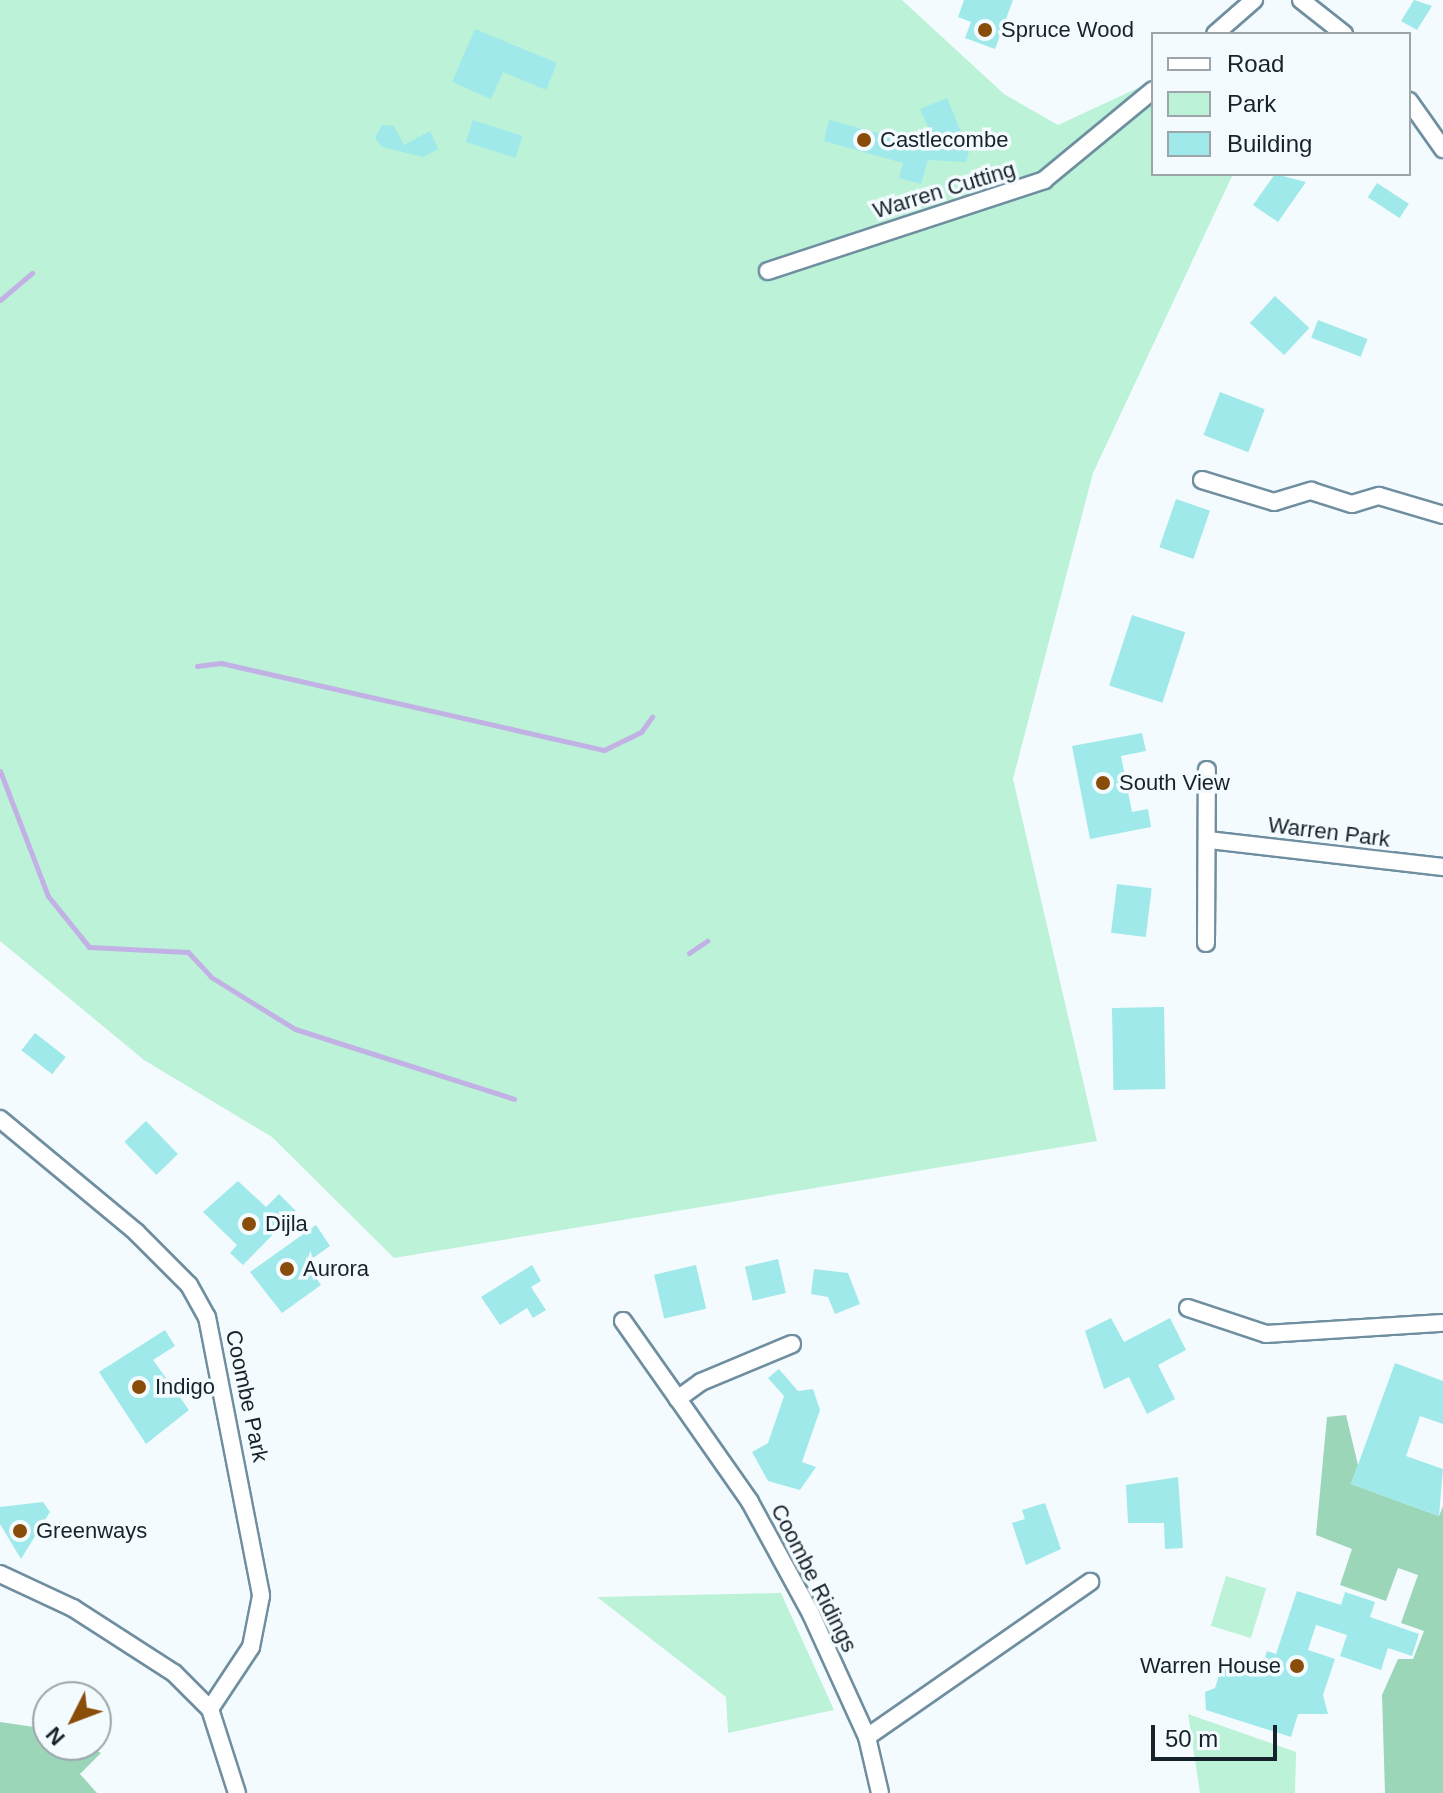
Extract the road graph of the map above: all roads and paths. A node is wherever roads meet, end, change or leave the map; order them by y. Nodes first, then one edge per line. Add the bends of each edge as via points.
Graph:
1 (1254, 0) edge
2 (1301, 0) edge
3 (1217, 32) edge
4 (1341, 32) edge
5 (1151, 92) edge
6 (1411, 104) edge
7 (1443, 149) edge
8 (768, 271) dead end
9 (1202, 480) dead end
10 (1443, 515) edge
11 (1207, 770) dead end
12 (1209, 840) junction
13 (1443, 867) edge
14 (1206, 943) dead end
15 (0, 1119) edge
16 (1188, 1308) dead end
17 (623, 1321) dead end
18 (1443, 1323) edge
19 (792, 1344) dead end
20 (678, 1399) junction
21 (0, 1574) edge
22 (1090, 1582) dead end
23 (210, 1709) junction
24 (867, 1737) junction
25 (237, 1793) edge
26 (880, 1793) edge

1 - 3 street
2 - 4 street
5 - 8 street, Warren Cutting via 1032,185
6 - 7 street
9 - 10 street via 1274,502 1311,491 1352,504 1379,496
11 - 12 street
12 - 13 street, Warren Park
12 - 14 street
15 - 23 street, Coombe Park via 136,1232 189,1285 207,1317 261,1596 251,1647
16 - 18 street via 1266,1334
17 - 20 street, Coombe Ridings
19 - 20 street via 701,1382
20 - 24 street, Coombe Ridings via 750,1502
21 - 23 street via 73,1608 174,1673
22 - 24 street
23 - 25 street
24 - 26 street, Coombe Ridings

